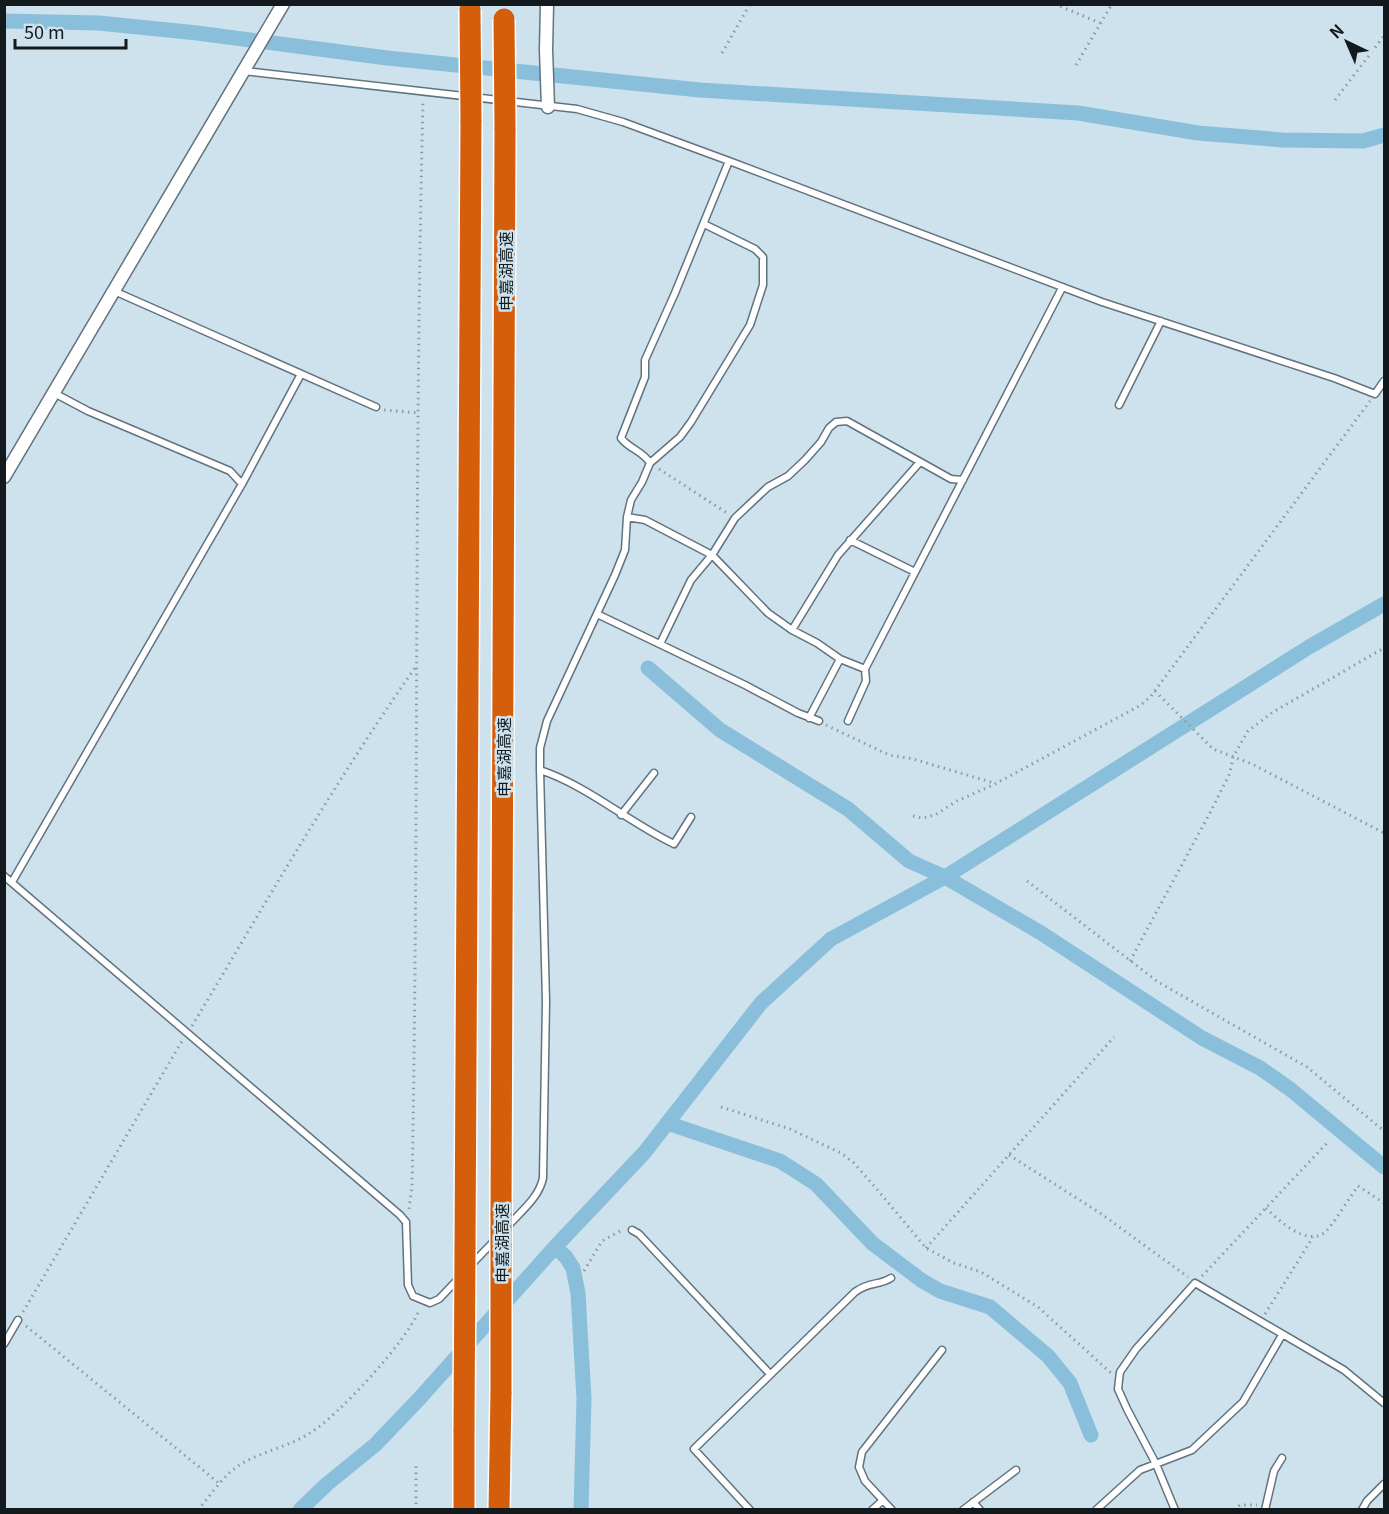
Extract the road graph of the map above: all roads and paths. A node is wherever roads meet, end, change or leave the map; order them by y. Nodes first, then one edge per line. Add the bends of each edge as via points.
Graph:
1 (283, 4) edge
2 (547, 4) edge
3 (750, 4) edge
4 (1055, 4) edge
5 (1112, 4) edge
6 (470, 7) edge
7 (503, 12) edge
8 (1100, 23) junction
9 (1384, 36) edge
10 (722, 53) dead end
11 (1076, 65) dead end
12 (243, 71) junction
13 (424, 92) junction
14 (1335, 100) dead end
15 (548, 101) junction
16 (729, 161) junction
17 (704, 224) junction
18 (1062, 288) junction
19 (114, 291) junction
20 (1161, 321) junction
21 (301, 374) junction
22 (1384, 381) edge
23 (54, 393) junction
24 (1375, 394) junction
25 (1119, 405) dead end
26 (376, 407) joint
27 (419, 413) junction
28 (920, 462) junction
29 (650, 463) junction
30 (4, 477) edge
31 (963, 480) junction
32 (242, 484) junction
33 (627, 517) junction
34 (735, 518) junction
35 (850, 540) junction
36 (712, 555) junction
37 (915, 572) junction
38 (597, 614) junction
39 (792, 630) junction
40 (660, 644) junction
41 (1384, 648) edge
42 (840, 659) junction
43 (418, 664) junction
44 (865, 669) junction
45 (1155, 692) junction
46 (809, 718) junction
47 (819, 721) joint
48 (848, 721) dead end
49 (1233, 757) junction
50 (540, 770) junction
51 (654, 773) dead end
52 (995, 784) junction
53 (621, 815) junction
54 (913, 816) dead end
55 (692, 817) dead end
56 (1384, 833) edge
57 (4, 876) edge
58 (1027, 880) dead end
59 (12, 882) junction
60 (1130, 961) junction
61 (187, 1033) junction
62 (1114, 1037) dead end
63 (721, 1107) dead end
64 (1384, 1131) edge
65 (1328, 1142) dead end
66 (1009, 1155) junction
67 (1384, 1203) edge
68 (1266, 1208) junction
69 (406, 1222) junction
70 (632, 1230) joint
71 (1313, 1237) junction
72 (926, 1248) junction
73 (584, 1271) dead end
74 (891, 1278) dead end
75 (1195, 1283) junction
76 (422, 1300) junction
77 (18, 1320) junction
78 (1260, 1322) junction
79 (1282, 1335) junction
80 (4, 1344) edge
81 (942, 1350) dead end
82 (770, 1374) junction
83 (1119, 1380) junction
84 (1384, 1403) edge
85 (1282, 1458) dead end
86 (416, 1463) dead end
87 (1156, 1464) junction
88 (1016, 1470) dead end
89 (220, 1484) junction
90 (1384, 1484) edge
91 (882, 1500) junction
92 (973, 1502) junction
93 (1265, 1507) edge
94 (198, 1509) edge
95 (416, 1509) edge
96 (464, 1509) edge
97 (500, 1509) edge
98 (750, 1509) edge
99 (872, 1509) edge
100 (892, 1509) edge
101 (963, 1509) edge
102 (980, 1509) edge
103 (1096, 1509) edge
104 (1175, 1509) edge
105 (1234, 1509) edge
106 (1362, 1509) edge

1 - 12 street
2 - 15 street
3 - 10 path
4 - 8 path
5 - 8 path
6 - 96 highway, bridge
7 - 97 highway, 申嘉湖高速, bridge
8 - 11 path
9 - 14 path
12 - 13 lane
12 - 19 street
13 - 15 lane
13 - 27 path
15 - 16 lane via 600,115
16 - 17 lane
16 - 18 lane
17 - 29 lane via 645,360 645,377 621,438
17 - 29 lane via 755,249 763,257 763,285 750,325 691,422
18 - 20 lane
18 - 31 lane
19 - 21 lane
19 - 23 street
20 - 24 lane
20 - 25 lane
21 - 26 lane
21 - 32 lane
22 - 24 lane
23 - 30 street
23 - 32 lane via 230,471
24 - 45 path
26 - 27 path
27 - 43 path
28 - 31 lane via 951,479
28 - 34 lane via 848,421 836,422 805,460
28 - 35 lane
29 - 33 lane
29 - 34 path
31 - 37 lane
32 - 59 lane
33 - 36 lane via 645,520
33 - 38 lane via 625,550
34 - 36 lane
35 - 37 lane
35 - 39 lane
36 - 39 lane via 768,613
36 - 40 lane via 691,580
37 - 44 lane
38 - 40 lane
38 - 50 lane via 547,721 540,748
39 - 42 lane
40 - 46 lane
41 - 49 path via 1273,712 1248,731
42 - 44 lane
42 - 46 lane
43 - 61 path via 347,767
43 - 69 path via 413,1174
44 - 48 lane via 866,681
45 - 49 path via 1212,749
45 - 52 path via 1141,705
46 - 47 lane
47 - 52 path via 889,755
49 - 56 path
49 - 60 path via 1230,773 1212,809
50 - 53 lane via 581,789
50 - 76 lane via 546,1001 541,1188 439,1299 430,1303
51 - 53 lane
52 - 54 path via 935,815
53 - 55 lane via 674,844
57 - 59 lane
58 - 60 path
59 - 61 lane
60 - 64 path via 1158,982 1307,1067
61 - 69 lane
61 - 77 path
62 - 66 path
63 - 72 path via 790,1129 841,1153 854,1163
65 - 68 path
66 - 72 path
66 - 75 path via 1100,1213
67 - 71 path via 1358,1186 1324,1233
68 - 71 path via 1300,1233
68 - 75 path
69 - 76 lane via 408,1285 413,1296
70 - 73 path via 613,1233 602,1242
70 - 82 lane
71 - 78 path
72 - 83 path via 981,1272 1038,1307
74 - 82 lane via 864,1285 855,1292
75 - 78 lane
75 - 83 lane via 1136,1349
76 - 89 path via 409,1330 322,1426 235,1468
77 - 80 lane
77 - 89 path
78 - 79 lane
79 - 84 lane via 1344,1370
79 - 87 lane via 1243,1402 1192,1450
81 - 91 lane via 862,1452 859,1467 865,1481
82 - 98 lane via 694,1449
83 - 87 lane via 1118,1389
85 - 93 lane via 1274,1471
86 - 95 path
87 - 103 lane via 1140,1470
87 - 104 lane
88 - 92 lane
89 - 94 path
90 - 106 lane
91 - 99 lane
91 - 100 lane
92 - 101 lane
92 - 102 lane
93 - 105 path via 1240,1505

